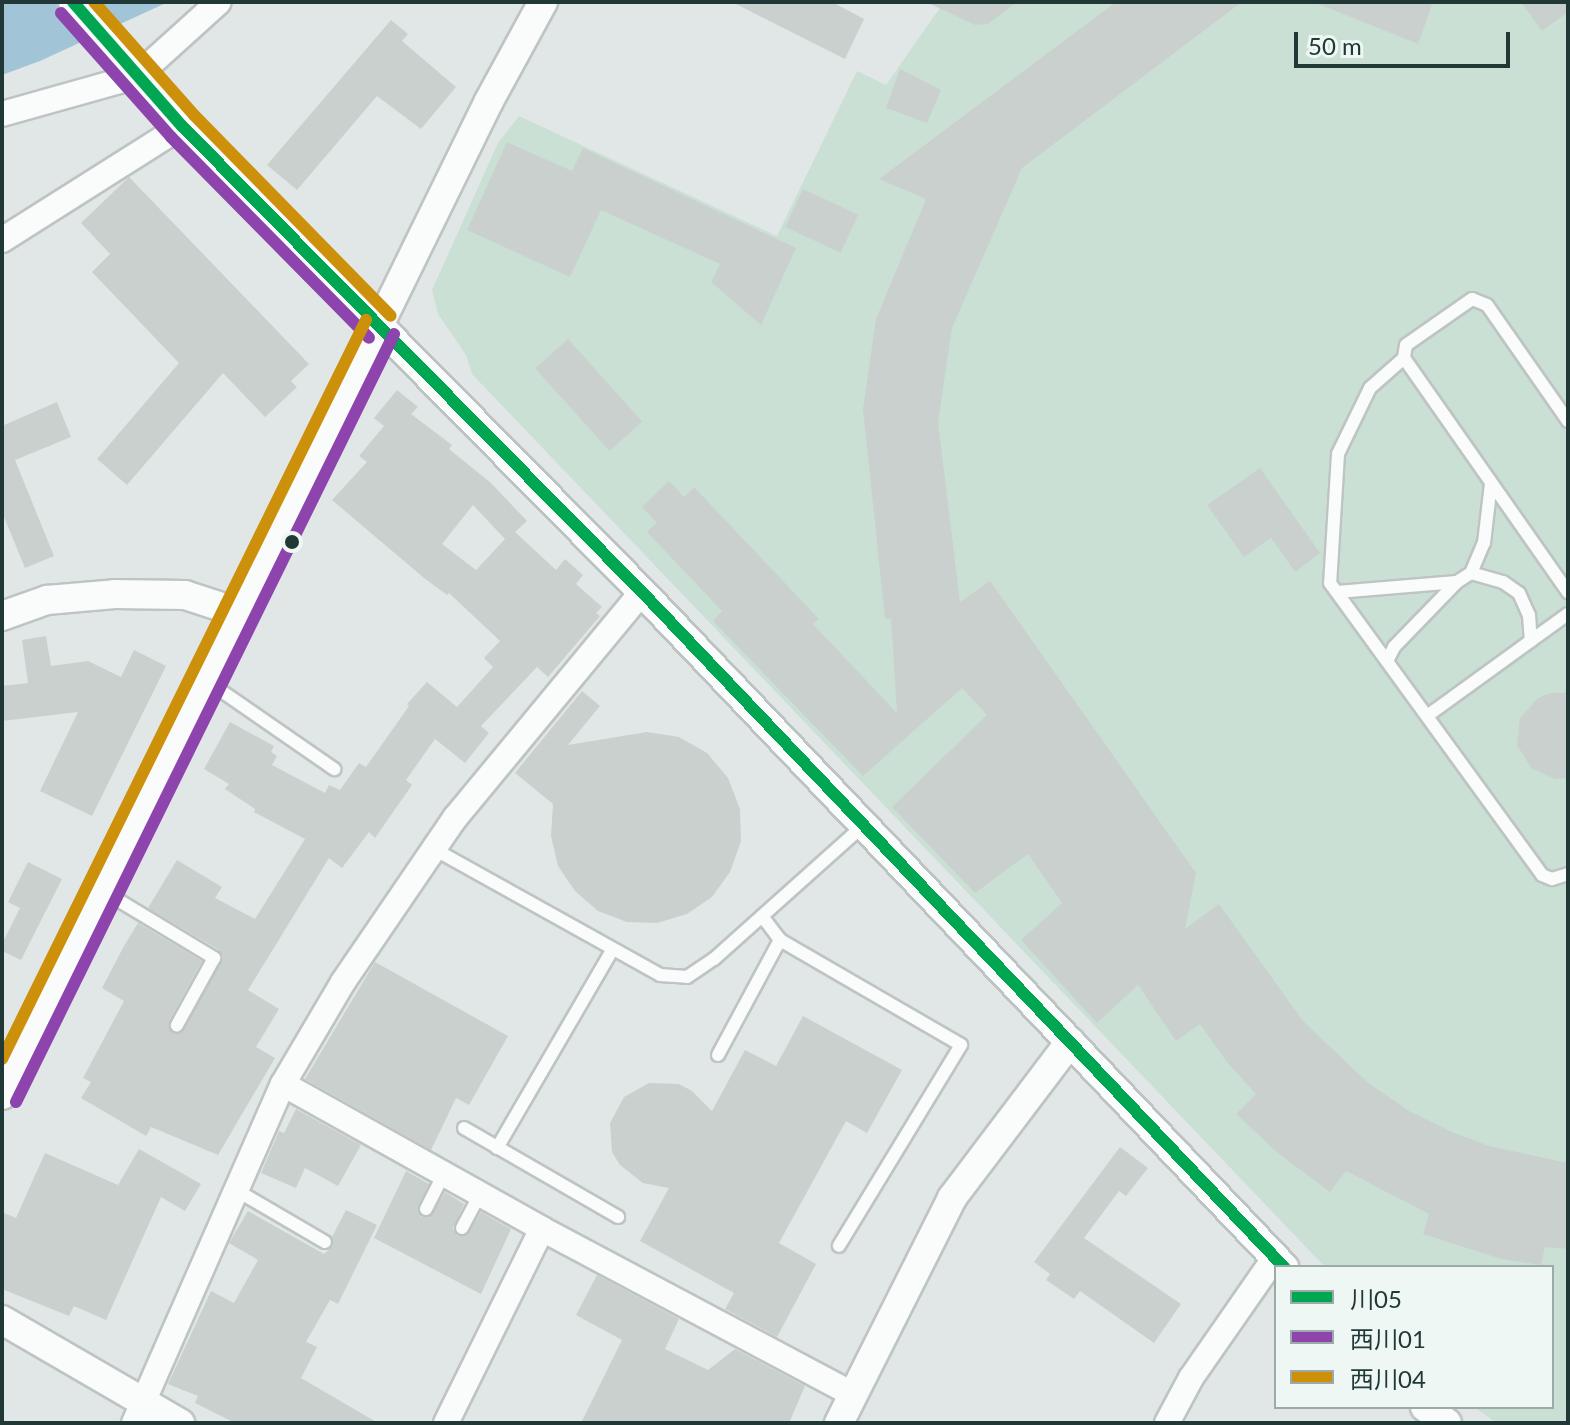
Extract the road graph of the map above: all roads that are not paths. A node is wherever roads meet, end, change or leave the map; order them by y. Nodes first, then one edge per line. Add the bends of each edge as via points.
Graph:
1 (73, 2) edge
2 (219, 2) edge
3 (543, 2) edge
4 (137, 76) junction
5 (2, 114) edge
6 (182, 126) junction
7 (2, 240) edge
8 (380, 327) junction
9 (1404, 358) junction
10 (1568, 421) edge
11 (1491, 483) junction
12 (1471, 573) junction
13 (1457, 582) junction
14 (642, 592) junction
15 (1337, 592) junction
16 (1568, 592) edge
17 (240, 613) junction
18 (1568, 614) edge
19 (2, 616) edge
20 (1531, 641) junction
21 (1387, 661) junction
22 (207, 681) junction
23 (1427, 716) junction
24 (334, 769) dead end
25 (864, 825) junction
26 (434, 849) junction
27 (1568, 874) edge
28 (103, 891) junction
29 (762, 916) junction
30 (780, 940) junction
31 (613, 949) junction
32 (177, 1025) dead end
33 (1070, 1042) junction
34 (718, 1055) dead end
35 (283, 1084) junction
36 (2, 1095) edge
37 (464, 1128) dead end
38 (497, 1148) junction
39 (444, 1174) junction
40 (236, 1190) junction
41 (480, 1194) junction
42 (426, 1209) dead end
43 (618, 1217) dead end
44 (462, 1228) dead end
45 (542, 1229) junction
46 (325, 1242) dead end
47 (839, 1246) dead end
48 (1279, 1262) edge
49 (1274, 1269) edge
50 (2, 1320) edge
51 (852, 1394) junction
52 (1428, 1409) edge
53 (138, 1412) edge
54 (180, 1423) edge
55 (446, 1423) edge
56 (839, 1423) edge
57 (1167, 1423) edge
58 (1447, 1423) edge

1 - 4 street
2 - 4 street
3 - 8 street
4 - 5 street
4 - 6 street
6 - 7 street
6 - 8 street
8 - 14 street
8 - 17 street
9 - 10 lane via 1406,345 1472,299 1487,305
9 - 11 lane
9 - 15 lane via 1370,388 1338,454 1330,583
11 - 12 lane via 1484,543
11 - 16 lane
12 - 13 lane
12 - 20 lane via 1519,593 1529,615
13 - 15 lane
13 - 21 lane via 1394,647
14 - 25 street
14 - 26 street
15 - 21 lane
17 - 19 street via 185,595 115,594 47,600
17 - 22 street
18 - 20 lane
20 - 23 lane
21 - 23 lane
22 - 24 lane
22 - 28 street
23 - 27 lane via 1542,875 1552,879
25 - 29 lane
25 - 33 street
26 - 31 lane
26 - 35 street via 343,982
28 - 32 lane via 214,958
28 - 36 street
29 - 30 lane
29 - 31 lane via 687,977 660,975
30 - 34 lane
30 - 47 lane via 961,1045
31 - 38 lane
33 - 48 street
33 - 51 street via 952,1198
35 - 39 street
35 - 40 street
37 - 38 lane
38 - 43 lane
39 - 41 street
39 - 42 lane
40 - 46 lane
40 - 53 street
41 - 44 lane
41 - 45 street
45 - 51 street
45 - 55 street
49 - 57 street via 1191,1378
50 - 53 street
51 - 56 street
52 - 58 street
53 - 54 street

